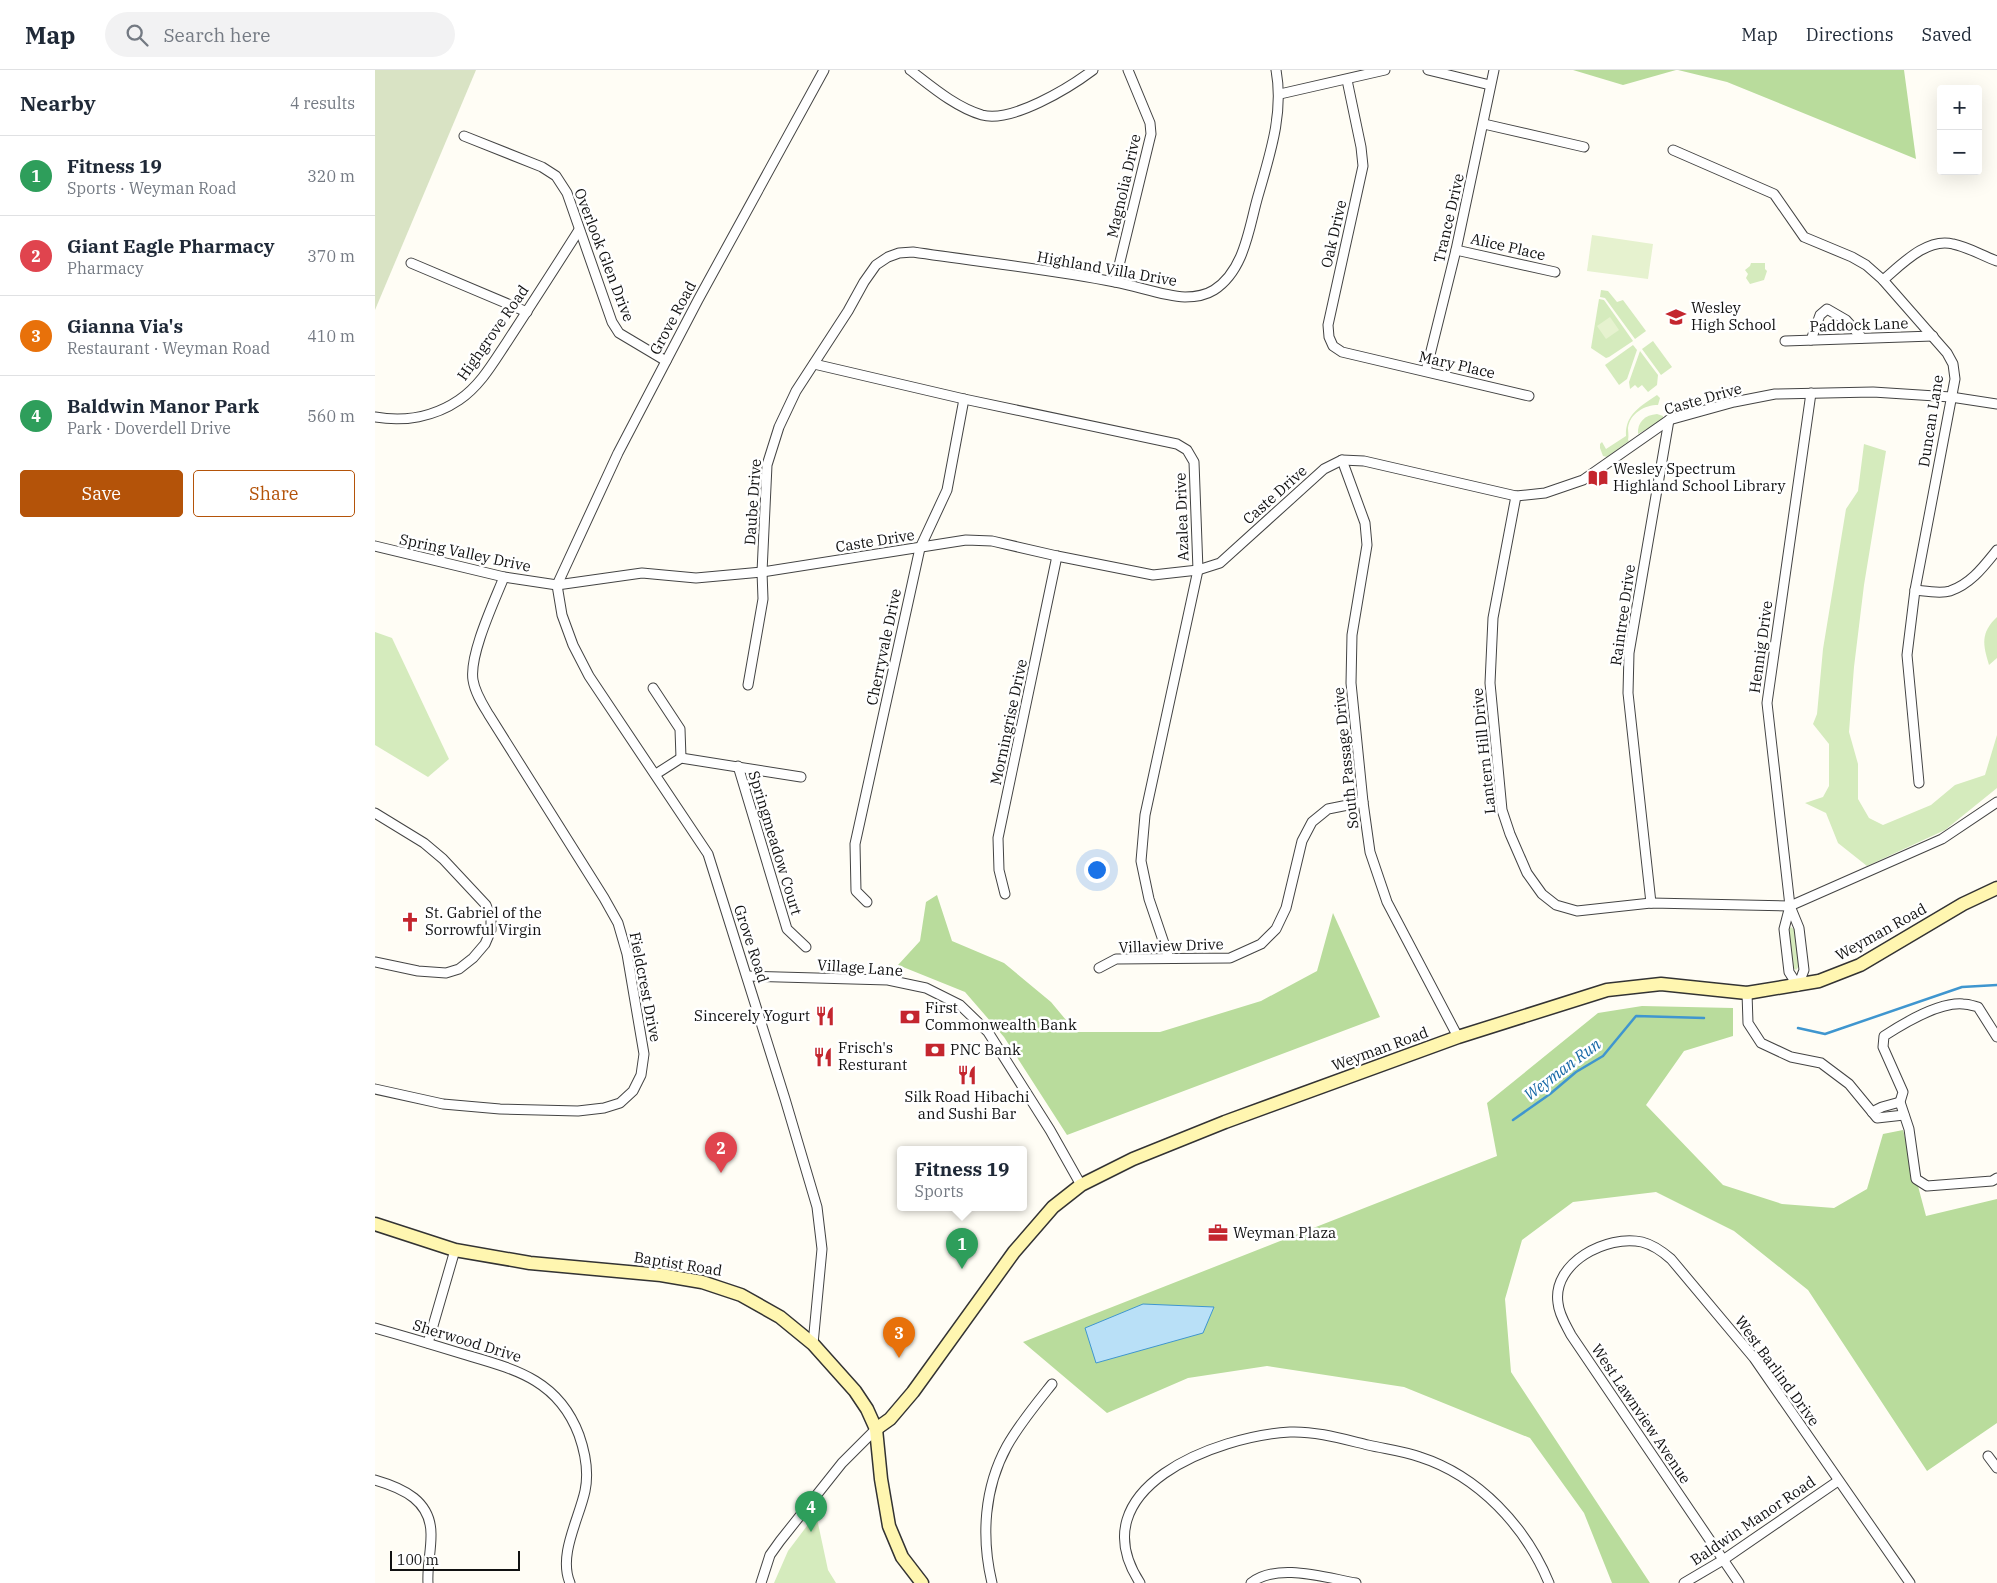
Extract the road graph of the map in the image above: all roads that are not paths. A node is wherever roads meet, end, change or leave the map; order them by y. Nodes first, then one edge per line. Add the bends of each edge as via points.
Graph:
1 (824, 70) edge
2 (910, 70) edge
3 (1093, 70) edge
4 (1128, 70) edge
5 (1276, 70) edge
6 (1385, 70) edge
7 (1427, 70) edge
8 (1494, 70) edge
9 (1347, 80) junction
10 (1490, 85) junction
11 (1280, 94) junction
12 (1484, 124) junction
13 (464, 136) dead end
14 (1584, 147) dead end
15 (1673, 150) dead end
16 (579, 230) junction
17 (1456, 250) junction
18 (1997, 261) edge
19 (411, 263) dead end
20 (1555, 272) dead end
21 (1883, 280) junction
22 (1115, 282) junction
23 (848, 311) joint
24 (527, 312) junction
25 (1933, 336) junction
26 (1862, 338) junction
27 (1811, 340) junction
28 (1785, 341) dead end
29 (665, 361) junction
30 (1378, 362) joint
31 (814, 364) junction
32 (1426, 371) junction
33 (1811, 393) junction
34 (1529, 396) dead end
35 (1951, 397) junction
36 (964, 399) junction
37 (1997, 404) edge
38 (375, 417) edge
39 (1669, 420) junction
40 (1342, 460) junction
41 (1516, 496) junction
42 (375, 546) edge
43 (920, 548) junction
44 (1997, 550) edge
45 (1057, 556) junction
46 (1198, 570) junction
47 (763, 572) junction
48 (504, 577) junction
49 (553, 585) junction
50 (1915, 590) junction
51 (748, 685) dead end
52 (653, 688) dead end
53 (681, 758) junction
54 (737, 766) junction
55 (656, 774) junction
56 (801, 777) dead end
57 (1919, 783) dead end
58 (1363, 802) junction
59 (1997, 802) edge
60 (375, 813) edge
61 (1997, 888) edge
62 (1005, 894) dead end
63 (867, 902) dead end
64 (1651, 903) junction
65 (1790, 906) junction
66 (805, 947) dead end
67 (1169, 958) junction
68 (375, 962) edge
69 (1099, 968) dead end
70 (747, 976) junction
71 (1798, 986) junction
72 (1747, 993) junction
73 (1458, 1037) junction
74 (1997, 1037) edge
75 (375, 1089) edge
76 (1900, 1102) junction
77 (1872, 1112) junction
78 (1904, 1115) junction
79 (1997, 1178) edge
80 (1081, 1185) junction
81 (375, 1224) edge
82 (455, 1250) junction
83 (1583, 1256) joint
84 (375, 1328) edge
85 (428, 1343) junction
86 (813, 1344) junction
87 (1052, 1384) dead end
88 (876, 1429) junction
89 (1988, 1456) dead end
90 (1997, 1468) edge
91 (375, 1480) edge
92 (1837, 1481) junction
93 (1723, 1560) junction
94 (429, 1583) edge
95 (570, 1583) edge
96 (761, 1583) edge
97 (922, 1583) edge
98 (992, 1583) edge
99 (1140, 1583) edge
100 (1251, 1583) edge
101 (1356, 1583) edge
102 (1549, 1583) edge
103 (1684, 1583) edge
104 (1739, 1583) edge
105 (1910, 1583) edge

1 - 29 street, Grove Road
2 - 3 street via 955,102 992,116 1010,113 1062,91
4 - 22 street, Magnolia Drive via 1150,123 1151,134
5 - 11 street, Highland Villa Drive
6 - 9 street
7 - 10 street
8 - 10 street, Trance Drive
9 - 11 street
9 - 30 street, Oak Drive via 1363,166 1328,325 1329,337 1333,346 1342,352
10 - 12 street, Trance Drive
11 - 22 street, Highland Villa Drive via 1273,142 1240,259 1227,278 1214,290 1187,297
12 - 14 street
12 - 17 street, Trance Drive
13 - 16 street, Overlook Glen Drive via 543,167 556,176 567,193
15 - 21 street, Duncan Lane via 1774,194 1804,237 1852,257
16 - 24 street, Highgrove Road
16 - 29 street, Overlook Glen Drive via 612,322 619,333
17 - 20 street, Alice Place
17 - 32 street, Trance Drive
18 - 21 street via 1952,243 1935,244 1915,254
19 - 24 street
21 - 25 street, Duncan Lane
22 - 23 street, Highland Villa Drive via 913,252 899,253 876,265
23 - 31 street, Daube Drive
24 - 38 street, Highgrove Road via 486,373 458,400 425,416 407,419
25 - 26 street, Paddock Lane
25 - 35 street, Duncan Lane via 1953,364 1955,379
26 - 27 street, Paddock Lane
26 - 27 street via 1846,320 1827,309 1820,315
27 - 28 street, Paddock Lane
29 - 49 street, Grove Road
30 - 32 street, Mary Place
31 - 36 street, Azalea Drive
31 - 47 street, Daube Drive via 779,426 767,464
32 - 34 street, Mary Place
33 - 35 street, Caste Drive via 1873,392
33 - 39 street, Caste Drive via 1775,394
33 - 65 street, Hennig Drive via 1767,703
35 - 37 street, Caste Drive
35 - 50 street, Duncan Lane
36 - 43 street, Cherryvale Drive via 947,490
36 - 46 street, Azalea Drive via 1177,444 1187,450 1194,462
39 - 41 street, Caste Drive via 1583,480 1545,493
39 - 64 street, Raintree Drive via 1629,652 1628,693
40 - 41 street, Caste Drive via 1364,461
40 - 46 street, Caste Drive via 1324,469 1220,563
40 - 58 street, South Passage Drive via 1365,523 1367,545 1352,635 1351,684
41 - 64 street, Lantern Hill Drive via 1493,618 1490,683 1503,810 1510,834 1527,873 1542,894 1556,905 1577,911
42 - 48 street, Spring Valley Drive
43 - 45 street, Caste Drive via 966,540 992,541
43 - 47 street, Caste Drive
43 - 63 street, Cherryvale Drive via 855,844 857,892
44 - 50 street via 1977,575 1964,584 1949,591
45 - 46 street, Caste Drive via 1153,575
45 - 62 street, Morningrise Drive via 998,838 999,870
46 - 67 street, Azalea Drive via 1145,815 1141,861 1149,899
47 - 49 street, Caste Drive via 696,578 642,573
47 - 51 street, Daube Drive via 761,620
48 - 49 street, Spring Valley Drive
48 - 75 street, Fieldcrest Drive via 473,659 473,680 489,715 618,923 627,954 644,1054 641,1075 633,1091 620,1103 578,1110 500,1110 443,1104
49 - 55 street, Grove Road via 573,645 589,676
50 - 57 street, Duncan Lane via 1907,655
52 - 53 street via 680,729
53 - 54 street, Springmeadow Court
53 - 55 street
54 - 56 street
54 - 66 street, Springmeadow Court via 787,929
55 - 70 street, Grove Road via 708,854
58 - 67 street, Villaview Drive via 1328,810 1312,822 1302,841 1286,908 1276,929 1261,944 1230,958
58 - 73 street, South Passage Drive via 1370,852 1387,902
59 - 65 street, Lantern Hill Drive via 1942,839
60 - 68 street via 424,843 443,859 486,905 491,917 491,930 485,944 459,969 446,973 418,971
61 - 71 street, Weyman Road via 1963,904 1860,965
64 - 65 street, Lantern Hill Drive
65 - 71 street, Hennig Drive via 1799,928 1804,970
65 - 71 street, Hennig Drive via 1784,929 1789,972
67 - 69 street, Villaview Drive via 1117,959
70 - 80 street, Village Lane via 889,980 925,988 960,1005 988,1032
70 - 86 street, Grove Road via 817,1207 823,1249
71 - 72 street, Weyman Road
72 - 73 street, Weyman Road via 1661,984 1607,990
72 - 77 street via 1748,1023 1761,1043 1791,1056 1821,1063 1849,1084
73 - 80 street, Weyman Road via 1216,1126 1133,1159
74 - 76 street via 1979,1008 1963,1004 1943,1006 1902,1024 1884,1036 1883,1047 1903,1092
76 - 77 street
76 - 78 street
77 - 78 street via 1877,1118
78 - 79 street via 1916,1179 1927,1186
80 - 88 street, Weyman Road via 1053,1207 1027,1237 913,1392 890,1419
81 - 82 street, Baptist Road
82 - 85 street
82 - 86 street, Baptist Road via 530,1263 661,1275 722,1287 761,1305
83 - 92 street, West Barlind Drive via 1626,1240 1643,1242 1671,1259 1753,1358
83 - 93 street, West Lawnview Avenue via 1570,1267 1558,1290 1563,1319
84 - 85 street, Sherwood Drive
85 - 95 street, Sherwood Drive via 527,1375 564,1405 583,1447 587,1481 566,1561
86 - 88 street, Baptist Road via 855,1391
87 - 98 street via 1007,1447 990,1494 985,1543
88 - 96 street via 846,1458 780,1541 770,1555
88 - 97 street, Baptist Road via 889,1526 902,1557
89 - 90 street
91 - 94 street via 406,1491 425,1511 431,1535
92 - 93 street, Baldwin Manor Road
92 - 105 street, West Barlind Drive
93 - 103 street, Baldwin Manor Road
93 - 104 street, West Lawnview Avenue
99 - 102 street via 1131,1566 1124,1534 1131,1507 1153,1482 1177,1465 1223,1444 1291,1432 1337,1437 1393,1450 1421,1457 1448,1469 1472,1484 1506,1515 1530,1545
100 - 101 street via 1280,1572

